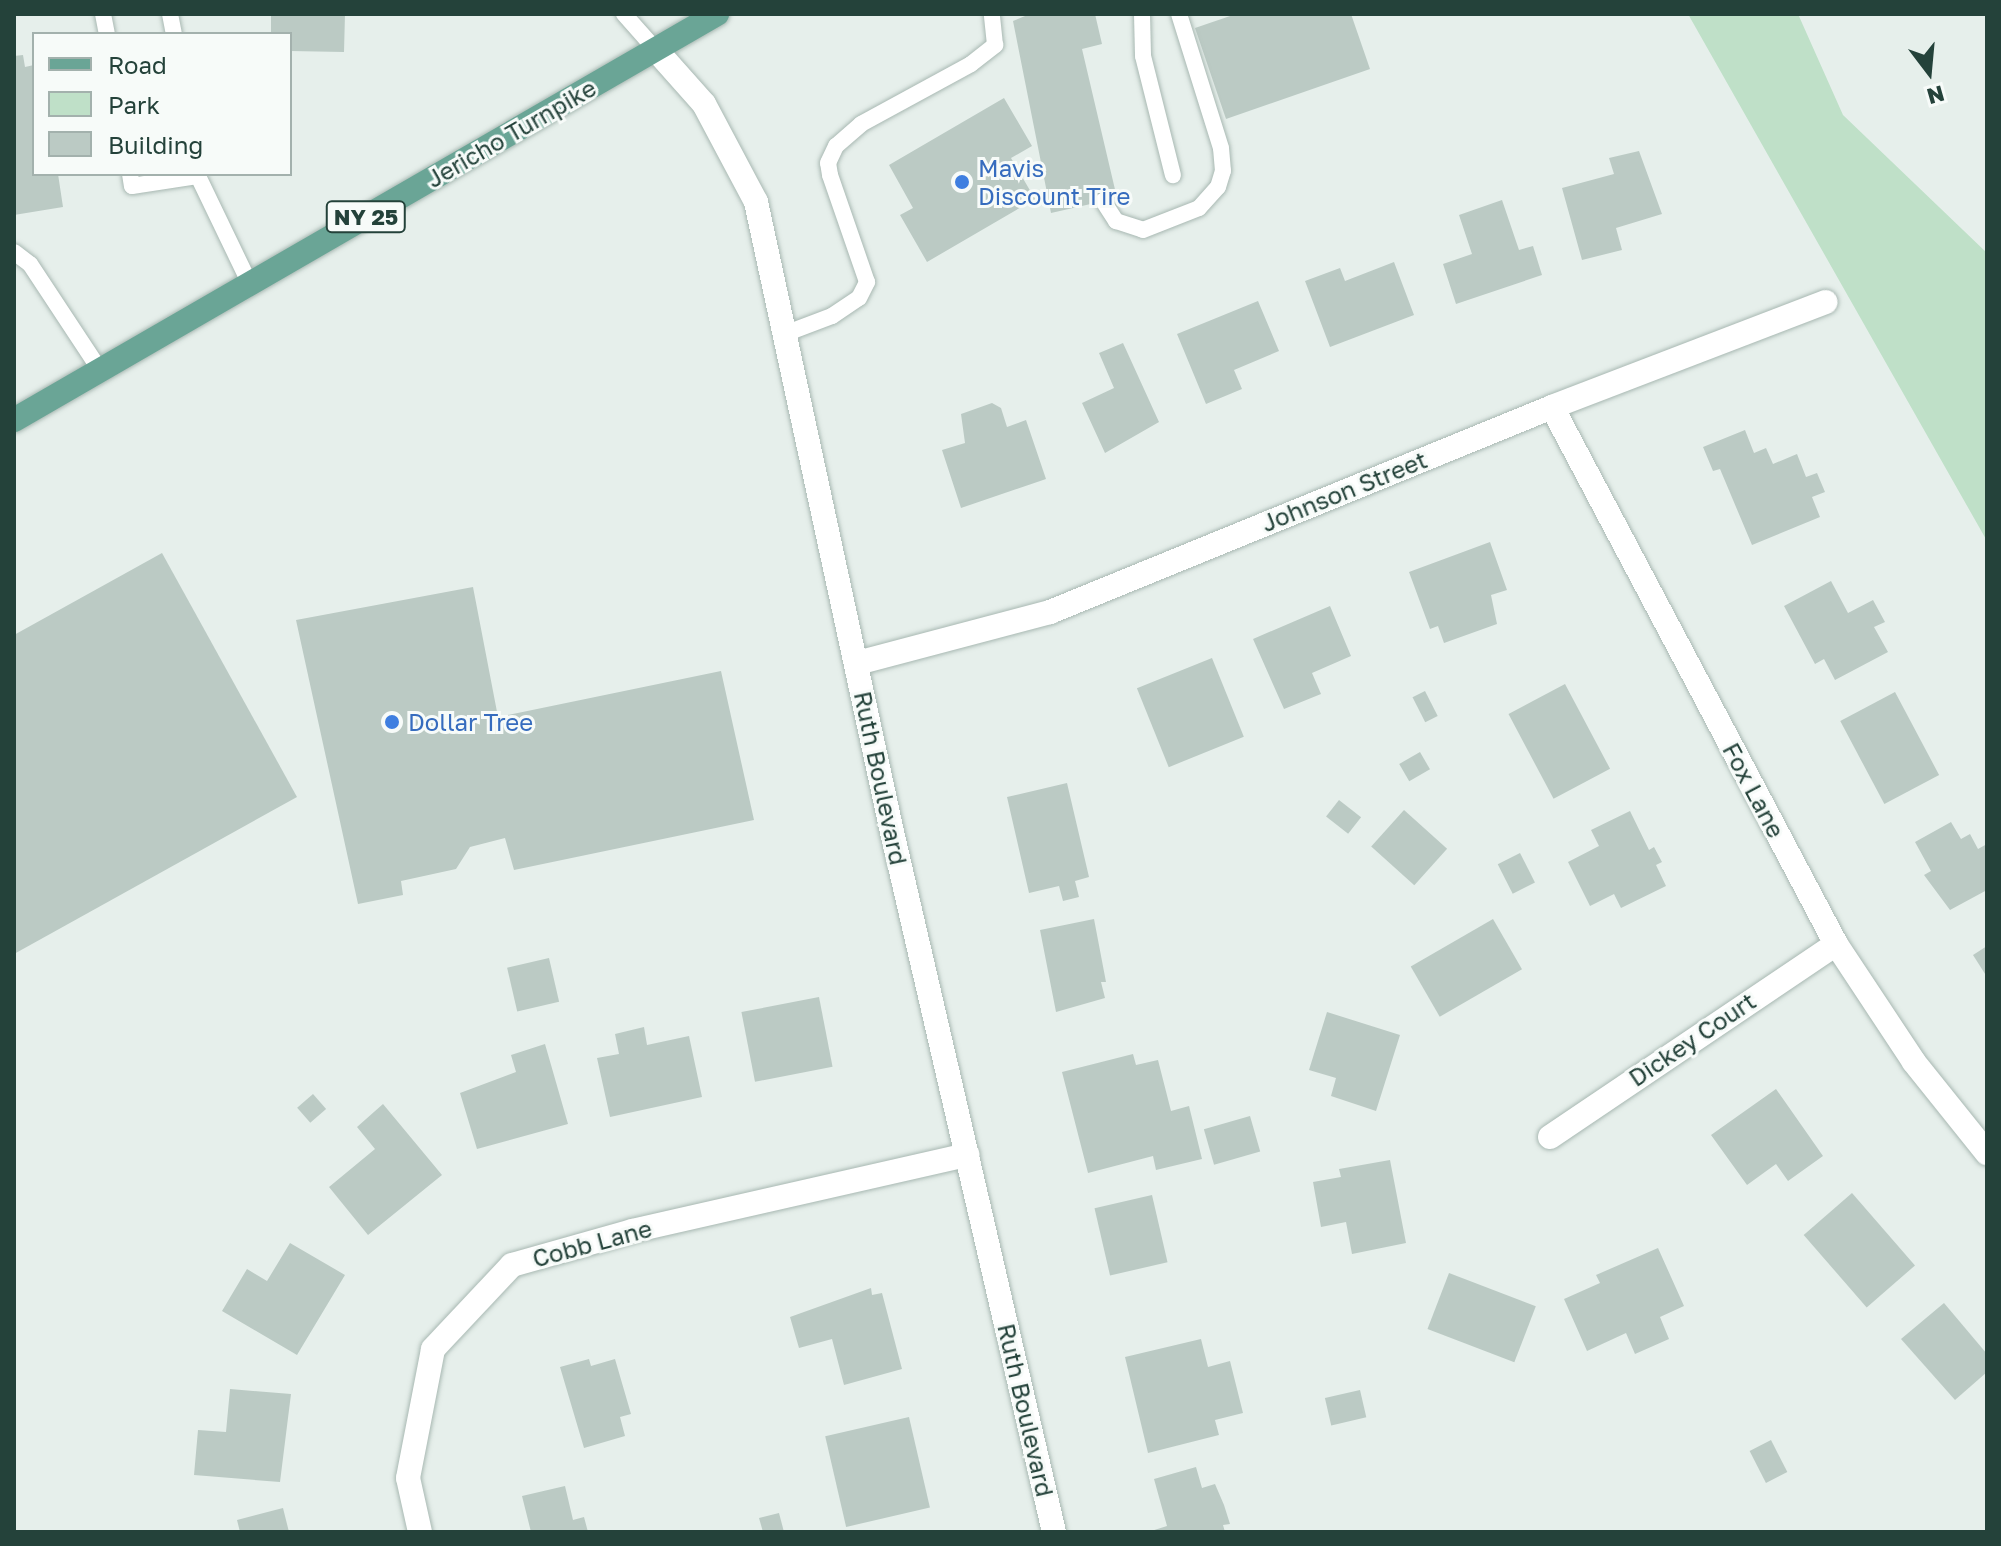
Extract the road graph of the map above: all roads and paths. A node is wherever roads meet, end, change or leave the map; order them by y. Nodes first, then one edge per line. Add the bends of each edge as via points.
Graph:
1 (624, 14) edge
2 (717, 14) edge
3 (992, 14) edge
4 (1142, 14) edge
5 (1179, 14) edge
6 (656, 50) junction
7 (1173, 175) dead end
8 (184, 176) edge
9 (197, 176) edge
10 (131, 180) edge
11 (1103, 201) dead end
12 (14, 252) edge
13 (250, 284) junction
14 (1826, 302) dead end
15 (787, 333) junction
16 (100, 370) junction
17 (1552, 407) junction
18 (14, 420) edge
19 (857, 663) junction
20 (1836, 944) junction
21 (1550, 1137) dead end
22 (1987, 1153) edge
23 (967, 1155) junction
24 (420, 1532) edge
25 (1054, 1532) edge

1 - 6 lane
2 - 6 main road, Jericho Turnpike / NY 25
3 - 15 lane via 995,45 971,64 861,124 836,146 828,163 830,175 867,282 859,298 832,316
4 - 7 lane via 1143,56
5 - 11 lane via 1221,148 1218,187 1199,208 1143,230 1116,221
6 - 13 main road, Jericho Turnpike / NY 25
6 - 15 street, Ruth Boulevard via 704,104 756,202
8 - 10 lane
9 - 13 lane
12 - 16 lane via 30,264
13 - 16 main road, Jericho Turnpike / NY 25
14 - 17 street, Johnson Street
15 - 19 street, Ruth Boulevard
16 - 18 main road, Jericho Turnpike / NY 25
17 - 19 street, Johnson Street via 1050,612
17 - 20 street, Fox Lane
19 - 23 street, Ruth Boulevard
20 - 21 street, Dickey Court
20 - 22 street, Fox Lane via 1914,1062
23 - 24 street, Cobb Lane via 632,1231 512,1265 433,1349 408,1478
23 - 25 street, Ruth Boulevard

